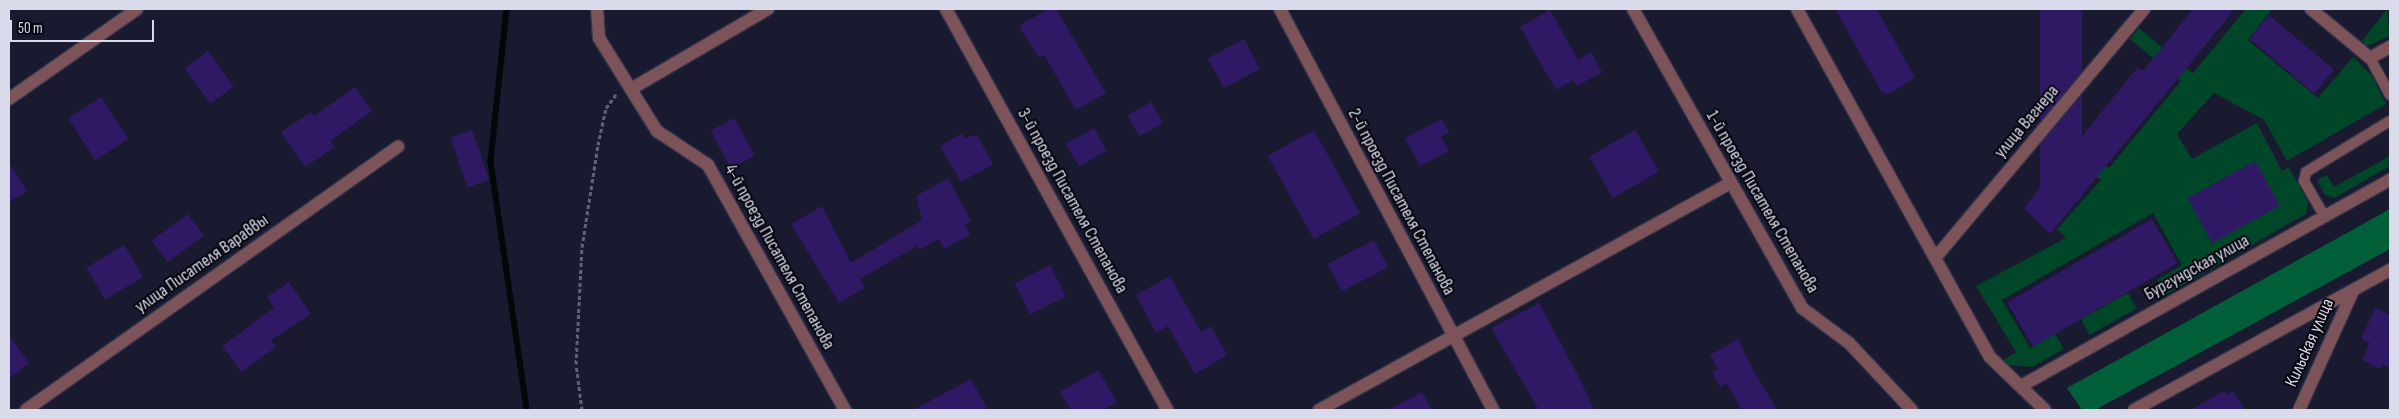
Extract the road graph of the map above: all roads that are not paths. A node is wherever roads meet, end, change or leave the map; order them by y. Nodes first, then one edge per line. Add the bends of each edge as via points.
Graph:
1 (137, 9) edge
2 (597, 9) edge
3 (768, 9) edge
4 (946, 9) edge
5 (1280, 9) edge
6 (1634, 9) edge
7 (1797, 9) edge
8 (2144, 9) edge
9 (2311, 9) edge
10 (2390, 47) edge
11 (2370, 58) junction
12 (628, 84) junction
13 (2390, 95) edge
14 (9, 99) edge
15 (2390, 121) edge
16 (398, 147) dead end
17 (2390, 180) edge
18 (1729, 184) junction
19 (2325, 217) junction
20 (1936, 257) junction
21 (2390, 270) edge
22 (2353, 291) junction
23 (1452, 337) junction
24 (2021, 386) junction
25 (26, 410) edge
26 (845, 410) edge
27 (1167, 410) edge
28 (1319, 410) edge
29 (1493, 410) edge
30 (1912, 410) edge
31 (2045, 410) edge
32 (2134, 410) edge
33 (2300, 410) edge

1 - 14 street
2 - 12 street via 599,38
3 - 12 street
4 - 27 street, 3-й проезд Писателя Степанова
5 - 23 street, 2-й проезд Писателя Степанова
6 - 18 street, 1-й проезд Писателя Степанова
7 - 20 street
8 - 20 street, улица Вагнера
9 - 11 street
10 - 11 street
11 - 13 lane
12 - 26 street, 4-й проезд Писателя Степанова via 657,131 708,165
15 - 19 lane via 2306,172 2304,181
16 - 25 street, улица Писателя Вараввы
17 - 19 street, Бургундская улица
18 - 23 street
18 - 30 street, 1-й проезд Писателя Степанова via 1802,308 1849,344
19 - 24 street, Бургундская улица
20 - 24 street via 1990,357
21 - 22 street
22 - 32 street
22 - 33 street, Кильская улица
23 - 28 street
23 - 29 street, 2-й проезд Писателя Степанова
24 - 31 street

